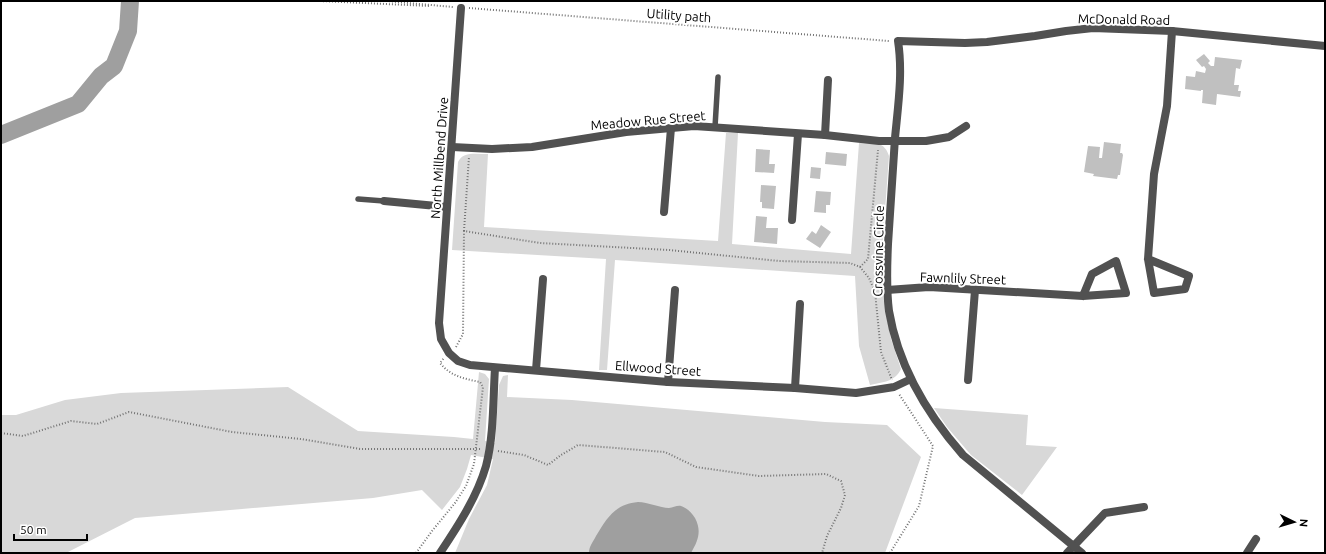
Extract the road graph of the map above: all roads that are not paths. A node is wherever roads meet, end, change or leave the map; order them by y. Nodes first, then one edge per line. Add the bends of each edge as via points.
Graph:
1 (461, 8) road end
2 (1172, 31) junction
3 (898, 41) joint
4 (1325, 46) edge
5 (718, 77) dead end
6 (828, 80) dead end
7 (966, 126) dead end
8 (716, 127) junction
9 (671, 128) junction
10 (798, 134) junction
11 (825, 135) junction
12 (895, 142) junction
13 (452, 147) junction
14 (358, 199) dead end
15 (384, 200) joint
16 (448, 207) junction
17 (664, 212) dead end
18 (792, 220) dead end
19 (1148, 259) junction
20 (543, 279) dead end
21 (675, 290) dead end
22 (887, 290) junction
23 (975, 290) junction
24 (1083, 296) junction
25 (800, 304) dead end
26 (449, 353) joint
27 (495, 368) junction
28 (536, 370) junction
29 (911, 379) junction
30 (968, 380) dead end
31 (668, 382) junction
32 (795, 388) junction
33 (1144, 507) dead end
34 (1256, 539) dead end
35 (1073, 546) junction
36 (440, 553) edge
37 (1067, 553) edge
38 (1082, 553) edge
39 (1247, 553) edge

1 - 13 street, North Millbend Drive
2 - 3 street, McDonald Road via 1092,28 987,42
2 - 4 street, McDonald Road
2 - 19 street via 1167,106 1154,174
3 - 12 street, Crossvine Circle via 901,69
5 - 8 lane
6 - 11 street
7 - 12 street, Meadow Rue Street via 949,137
8 - 9 street, Meadow Rue Street
8 - 10 street, Meadow Rue Street
9 - 13 street, Meadow Rue Street via 611,134 532,147
9 - 17 street
10 - 11 street, Meadow Rue Street
10 - 18 street
11 - 12 street, Meadow Rue Street
12 - 22 street, Crossvine Circle
13 - 16 street, North Millbend Drive
14 - 15 lane
15 - 16 street
16 - 26 street, North Millbend Drive via 439,323 440,338
19 - 19 street via 1154,293 1185,290 1189,276
20 - 28 street
21 - 31 street
22 - 23 street, Fawnlily Street via 929,287
22 - 29 street, Crossvine Circle via 893,327
23 - 24 street, Fawnlily Street
23 - 30 street
24 - 24 street, Fawnlily Street via 1092,274 1116,261 1126,293
25 - 32 street
26 - 27 street, Ellwood Street via 470,365
27 - 28 street, Ellwood Street
27 - 36 street via 486,466 458,526
28 - 31 street, Ellwood Street
29 - 32 street, Ellwood Street via 894,387 856,393
29 - 35 street, Crossvine Circle via 932,416 963,455
31 - 32 street, Ellwood Street
33 - 35 street via 1105,513
34 - 39 street
35 - 37 street
35 - 38 street, Crossvine Circle

